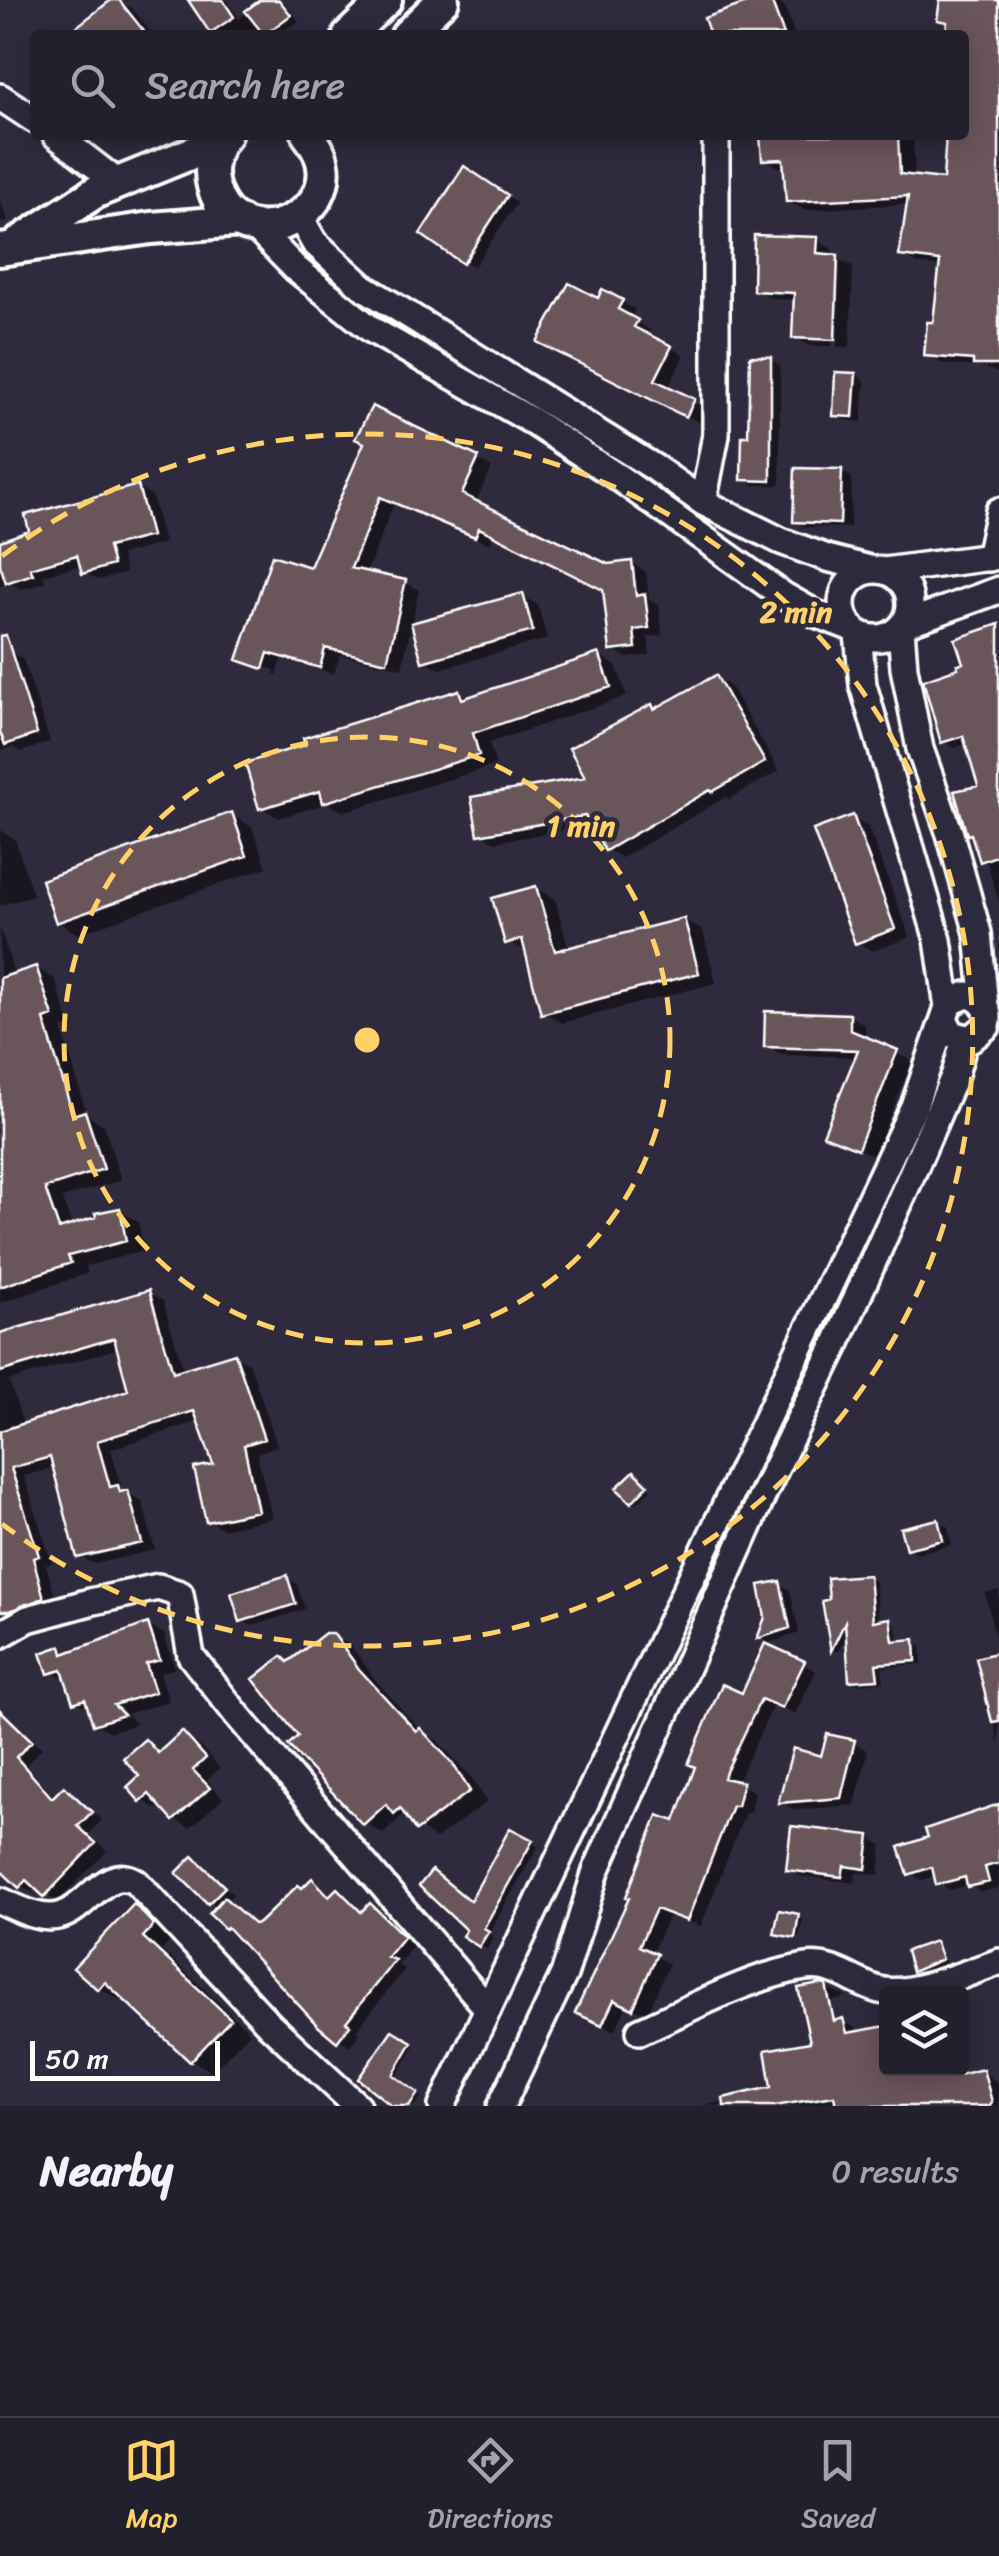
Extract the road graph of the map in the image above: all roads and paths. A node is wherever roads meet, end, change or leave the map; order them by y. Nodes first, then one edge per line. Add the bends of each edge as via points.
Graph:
1 (386, 0) edge
2 (443, 0) edge
3 (354, 30) edge
4 (412, 30) edge
5 (0, 97) edge
6 (30, 117) edge
7 (62, 140) edge
8 (217, 140) edge
9 (221, 140) edge
10 (716, 140) edge
11 (321, 144) edge
12 (118, 183) junction
13 (300, 217) junction
14 (247, 224) junction
15 (7, 248) edge
16 (703, 502) junction
17 (999, 511) edge
18 (994, 557) edge
19 (879, 571) junction
20 (999, 590) edge
21 (903, 626) junction
22 (854, 630) junction
23 (947, 1014) junction
24 (991, 1022) edge
25 (966, 1039) junction
26 (0, 1635) edge
27 (1, 1901) edge
28 (999, 1962) edge
29 (488, 2009) junction
30 (640, 2031) dead end
31 (357, 2106) edge
32 (442, 2106) edge
33 (501, 2106) edge

1 - 3 main road
2 - 4 main road
5 - 6 street
7 - 12 street
8 - 12 main road
9 - 14 main road via 212,159 216,195
10 - 16 street via 716,435
11 - 13 main road via 319,192
12 - 15 main road
13 - 14 main road via 270,228
13 - 16 street via 314,242 362,286
14 - 15 main road via 150,228
14 - 22 street via 372,330 560,440 784,596
16 - 19 street via 781,541
17 - 18 street
18 - 19 street
19 - 21 street via 899,578 909,592
19 - 22 street via 864,572 847,586 842,606
20 - 21 street
21 - 22 street via 881,638
21 - 24 street via 920,749 978,932
22 - 23 street via 863,685 938,940
23 - 24 street via 967,995
23 - 25 street via 952,1034
23 - 29 street via 914,1106
24 - 25 street
25 - 33 street via 836,1346 596,1871 565,1972
26 - 29 street via 28,1619 158,1586 180,1594 191,1656
27 - 31 street via 32,1915 61,1916 126,1876
28 - 30 street via 888,1992 810,1966
29 - 32 street

